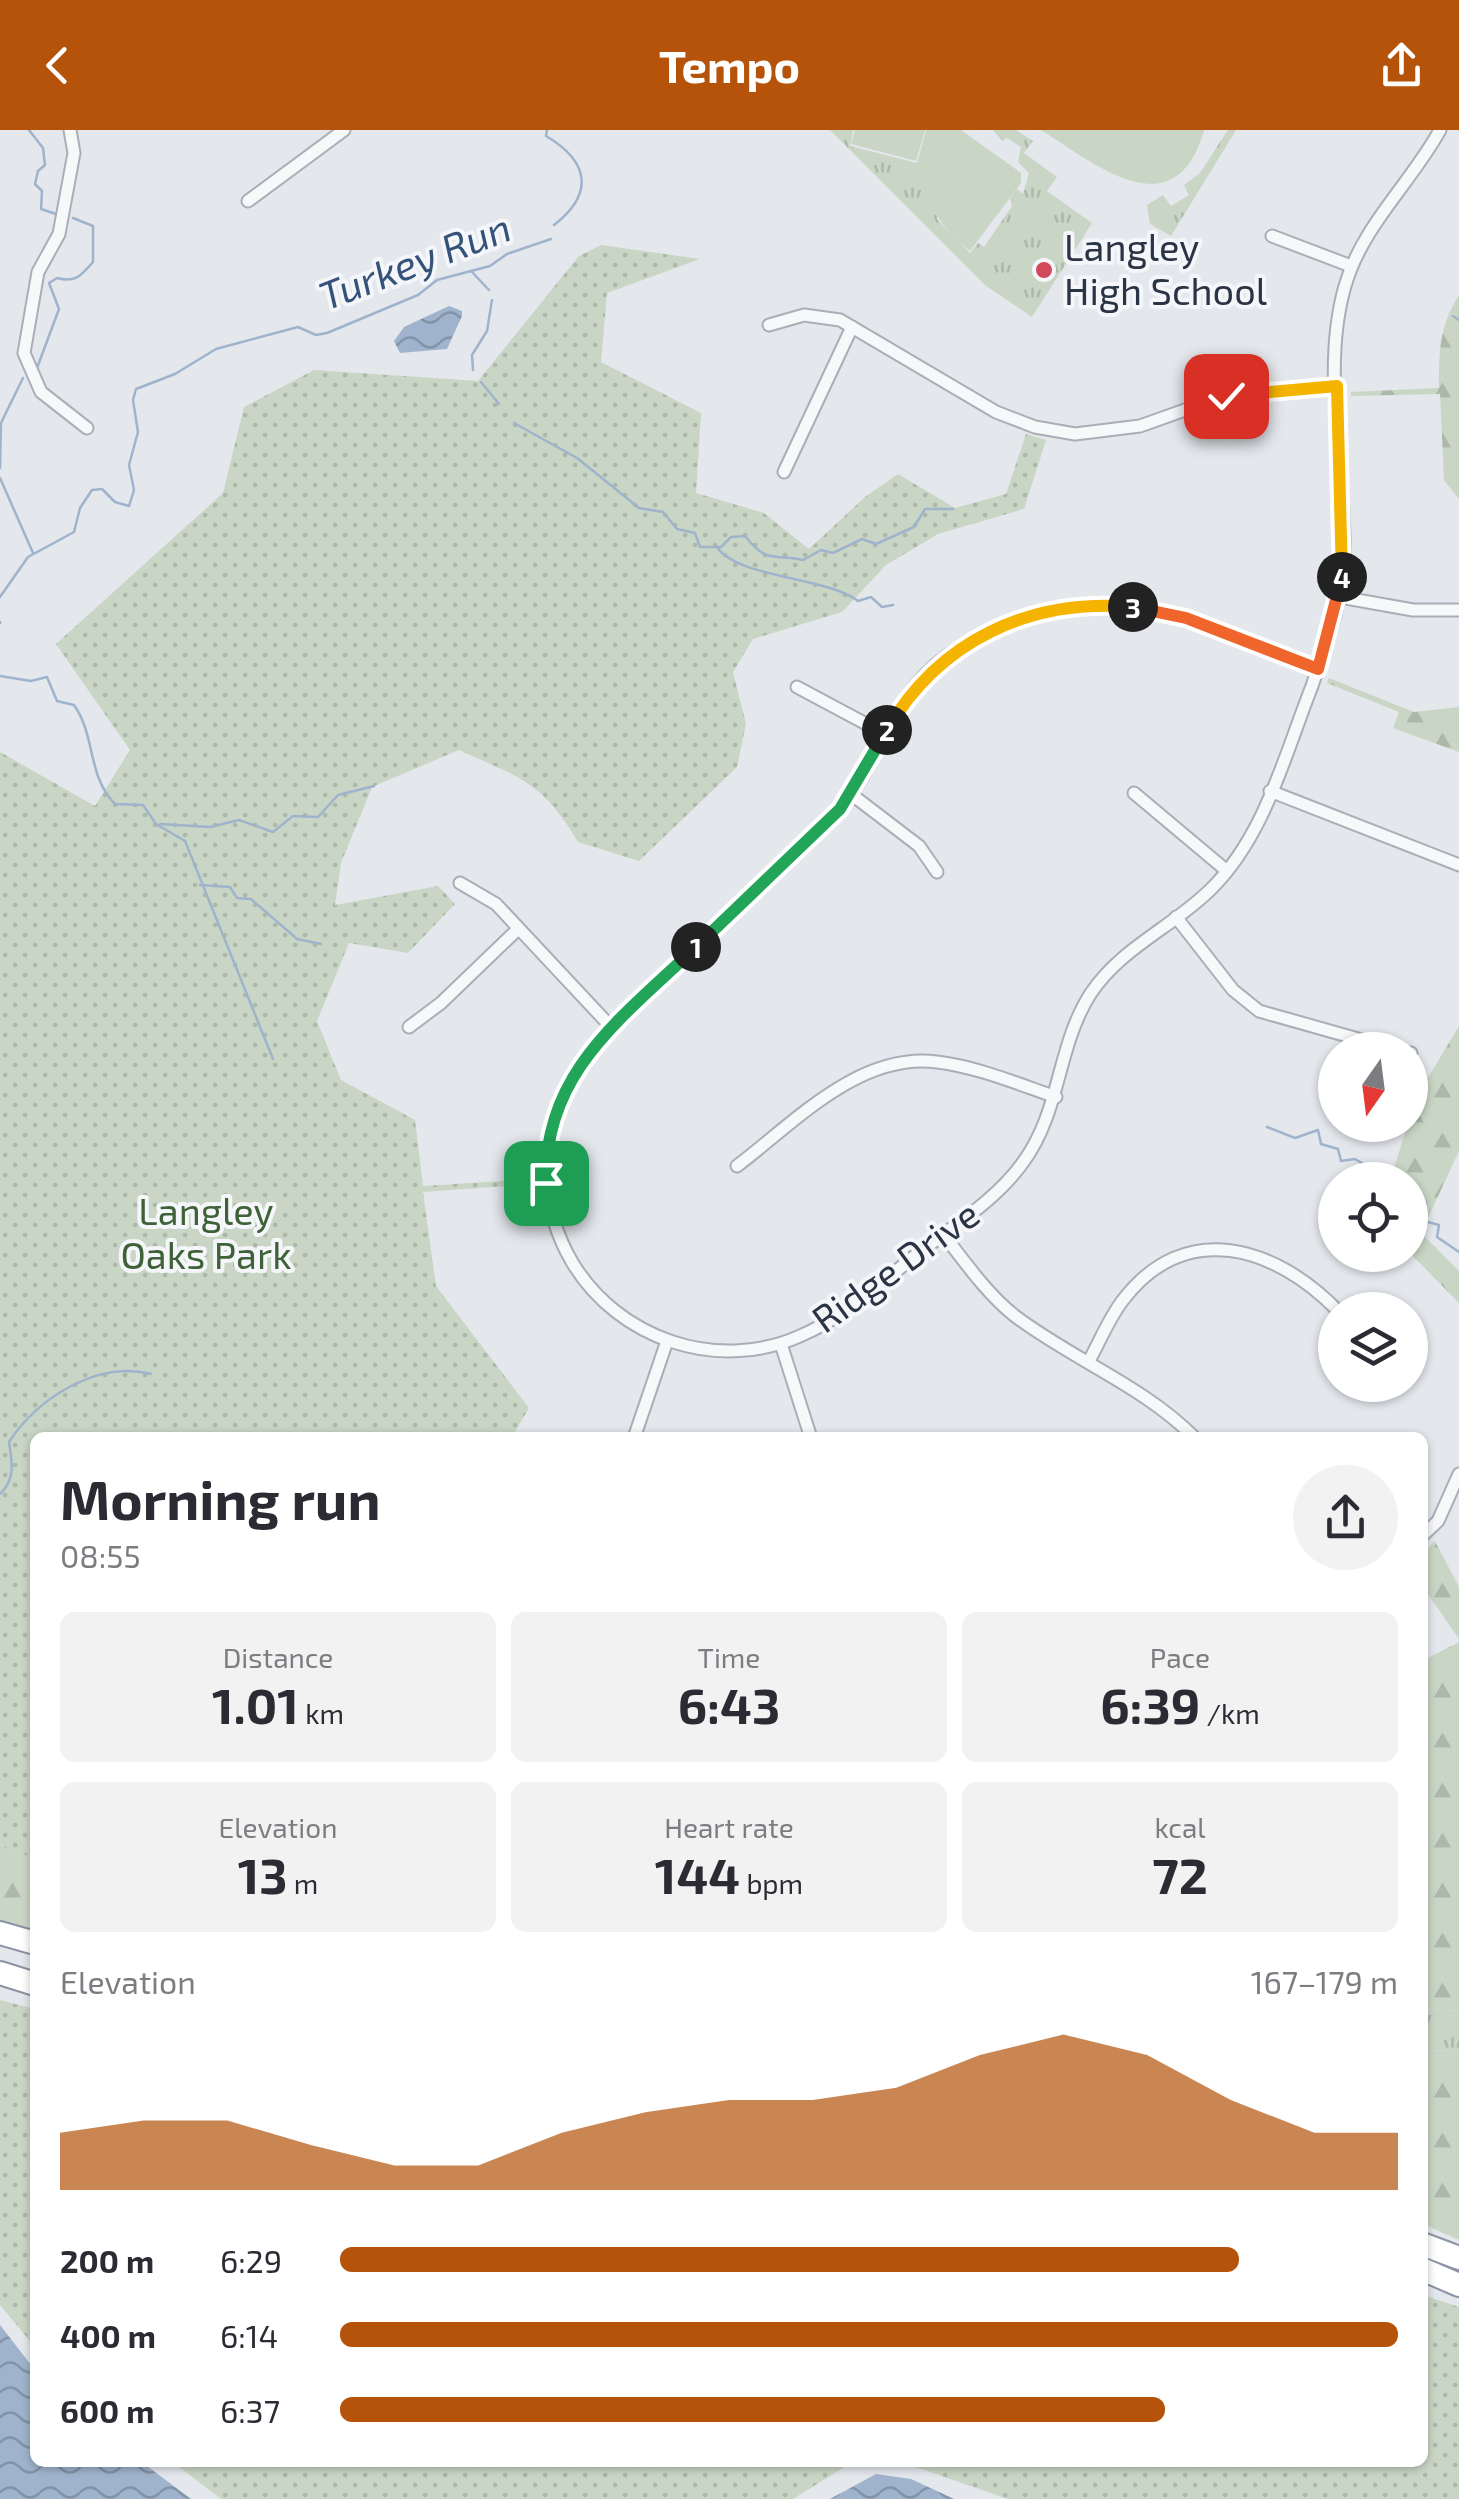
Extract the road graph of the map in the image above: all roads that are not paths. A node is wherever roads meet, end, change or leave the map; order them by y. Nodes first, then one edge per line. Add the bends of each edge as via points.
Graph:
1 (70, 130) edge
2 (344, 130) edge
3 (1440, 130) edge
4 (248, 202) dead end
5 (1272, 236) dead end
6 (1352, 266) junction
7 (769, 325) dead end
8 (852, 326) junction
9 (1337, 386) junction
10 (87, 428) dead end
11 (784, 472) dead end
12 (1340, 597) junction
13 (1459, 610) edge
14 (1318, 669) junction
15 (797, 686) dead end
16 (885, 734) junction
17 (1270, 790) junction
18 (1134, 792) dead end
19 (851, 794) junction
20 (1459, 865) edge
21 (1227, 871) junction
22 (938, 872) dead end
23 (460, 883) dead end
24 (1176, 917) junction
25 (518, 929) junction
26 (409, 1027) dead end
27 (612, 1028) junction
28 (1332, 1032) edge
29 (1056, 1097) junction
30 (736, 1166) dead end
31 (944, 1234) junction
32 (1318, 1294) edge
33 (668, 1341) junction
34 (781, 1344) junction
35 (1089, 1361) junction
36 (636, 1432) edge
37 (809, 1432) edge
38 (1188, 1432) edge
39 (1459, 1474) edge
40 (1428, 1530) edge
41 (0, 1933) edge
42 (30, 1942) edge
43 (0, 1973) edge
44 (30, 1982) edge
45 (1428, 2246) edge
46 (1459, 2258) edge
47 (1428, 2272) edge
48 (1459, 2284) edge

1 - 10 street via 74,153 58,234 38,272 24,353 41,392
2 - 4 street
3 - 6 street, Ridge Drive
5 - 6 street
6 - 9 street, Ridge Drive via 1340,309
7 - 8 street via 816,315
8 - 9 street via 996,412 1054,432 1118,431 1226,396
8 - 11 street
9 - 12 street, Ridge Drive
12 - 13 street via 1412,610
12 - 14 street, Ridge Drive
14 - 16 street, Ridge Drive via 1164,612 1078,608 1019,621 962,645 913,689
14 - 17 street, Ridge Drive
15 - 16 street
16 - 19 street, Ridge Drive
17 - 20 street
17 - 21 street, Ridge Drive
18 - 21 street
19 - 22 street via 919,846
19 - 27 street, Ridge Drive
21 - 24 street, Ridge Drive
23 - 25 street via 496,904
24 - 28 street via 1259,1012
24 - 29 street, Ridge Drive via 1093,990 1074,1026
25 - 26 street
25 - 27 street
27 - 33 street, Ridge Drive via 559,1102 546,1154 548,1197 560,1239 588,1285 624,1318
29 - 30 street via 940,1062 900,1064 844,1084
29 - 31 street, Ridge Drive via 1015,1174
31 - 34 street, Ridge Drive via 829,1321
31 - 35 street via 1008,1310
32 - 35 street via 1282,1264 1249,1253 1200,1252 1169,1262 1136,1286
33 - 34 street, Ridge Drive via 723,1352
33 - 36 street
34 - 37 street
35 - 38 street
39 - 40 street
41 - 42 highway
43 - 44 highway
45 - 46 highway
47 - 48 highway

